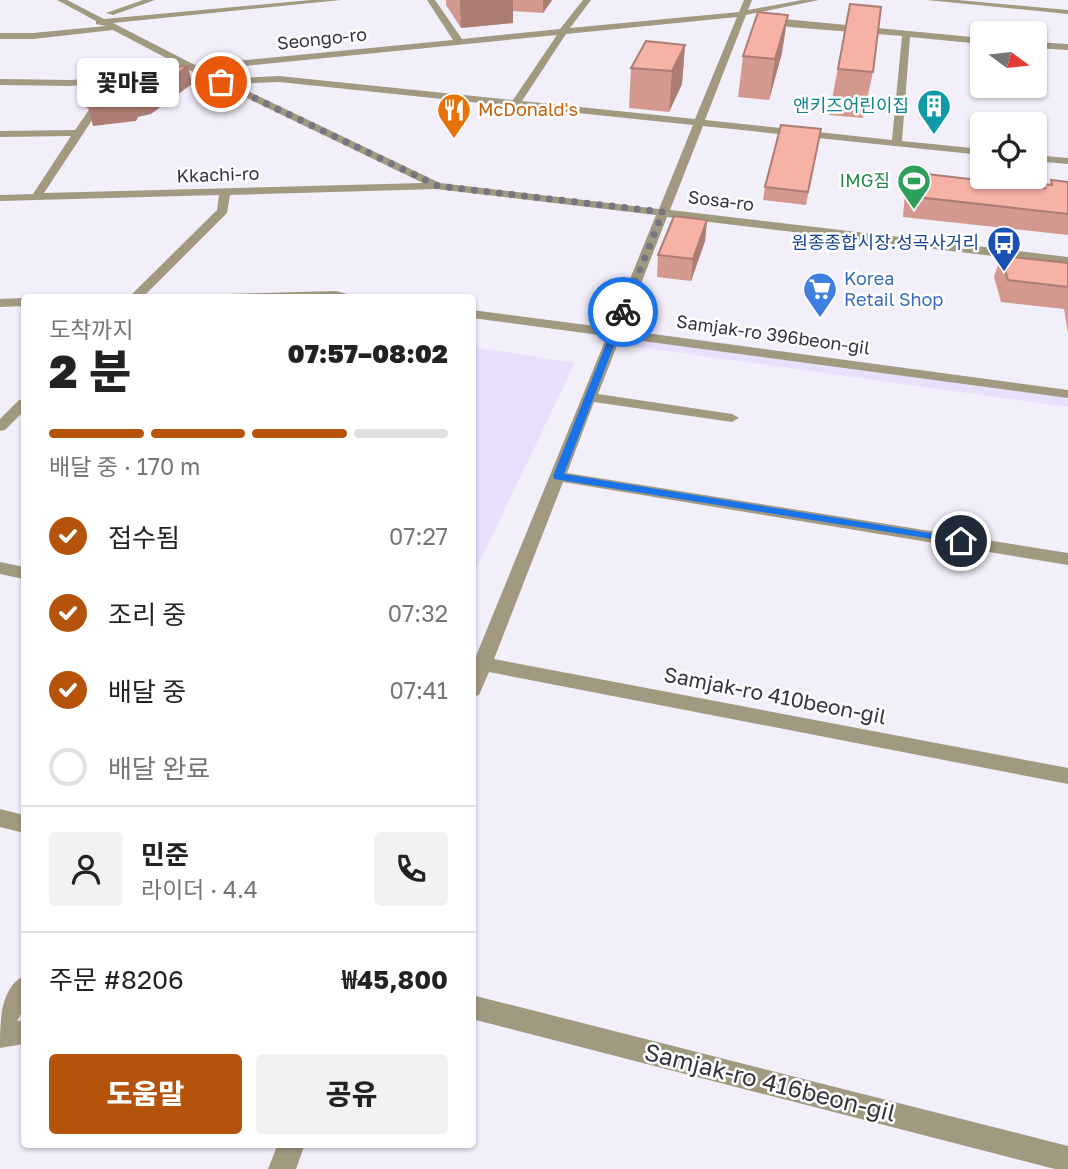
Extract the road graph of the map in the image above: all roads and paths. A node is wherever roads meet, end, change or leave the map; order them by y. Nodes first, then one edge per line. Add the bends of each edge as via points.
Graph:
1 (61, 0) edge
2 (151, 0) edge
3 (337, 0) edge
4 (430, 0) edge
5 (587, 0) edge
6 (748, 0) edge
7 (815, 0) edge
8 (931, 0) edge
9 (1068, 12) edge
10 (740, 14) junction
11 (96, 20) junction
12 (112, 28) junction
13 (564, 30) junction
14 (906, 35) junction
15 (0, 36) edge
16 (970, 40) edge
17 (458, 41) junction
18 (1047, 46) edge
19 (1068, 47) edge
20 (191, 68) junction
21 (178, 70) edge
22 (139, 77) edge
23 (113, 81) junction
24 (0, 82) edge
25 (221, 82) junction
26 (515, 104) junction
27 (698, 123) junction
28 (78, 133) junction
29 (0, 134) edge
30 (897, 144) junction
31 (970, 151) edge
32 (1047, 160) edge
33 (1068, 162) edge
34 (438, 186) junction
35 (225, 192) junction
36 (36, 197) junction
37 (0, 198) edge
38 (663, 212) junction
39 (1068, 261) edge
40 (138, 294) edge
41 (21, 302) edge
42 (0, 303) edge
43 (476, 315) edge
44 (614, 333) junction
45 (1068, 394) edge
46 (589, 397) junction
47 (21, 406) edge
48 (732, 418) dead end
49 (0, 427) edge
50 (558, 476) junction
51 (1068, 559) edge
52 (0, 568) edge
53 (21, 572) edge
54 (478, 662) edge
55 (1068, 776) edge
56 (0, 818) edge
57 (21, 823) edge
58 (21, 992) edge
59 (476, 1008) edge
60 (0, 1027) edge
61 (21, 1032) edge
62 (0, 1036) edge
63 (290, 1148) edge
64 (1068, 1158) edge
65 (282, 1169) edge

1 - 11 street, Sosa-ro
2 - 11 street
3 - 11 street
4 - 17 street
5 - 13 street
6 - 10 street
7 - 10 street, Seongo-ro
8 - 9 street
10 - 13 street, Seongo-ro
10 - 14 street via 789,24
10 - 27 street
11 - 12 street, Sosa-ro
12 - 15 street
12 - 20 street, Sosa-ro
13 - 17 street, Seongo-ro
13 - 26 street
14 - 16 street
14 - 30 street
17 - 20 street, Seongo-ro
18 - 19 street
20 - 21 street, Seongo-ro
20 - 25 street, Sosa-ro
22 - 23 street
23 - 24 street
23 - 28 street
25 - 26 street via 279,79
25 - 34 street, Sosa-ro
26 - 27 street
27 - 30 street
27 - 38 street
28 - 29 street
28 - 36 street
30 - 31 street
32 - 33 street
34 - 35 street, Kkachi-ro
34 - 38 street, Sosa-ro
35 - 36 street, Kkachi-ro
35 - 40 street via 223,211
36 - 37 street, Kkachi-ro
38 - 39 street, Sosa-ro
38 - 44 street
41 - 42 street
43 - 44 street, Samjak-ro 396beon-gil
44 - 45 street, Samjak-ro 396beon-gil
44 - 46 street
46 - 48 street
46 - 50 street
47 - 49 street
50 - 51 street
50 - 54 street
52 - 53 street
54 - 55 street, Samjak-ro 410beon-gil
56 - 57 street
58 - 60 street
59 - 64 street, Samjak-ro 416beon-gil
61 - 62 street
63 - 65 street

